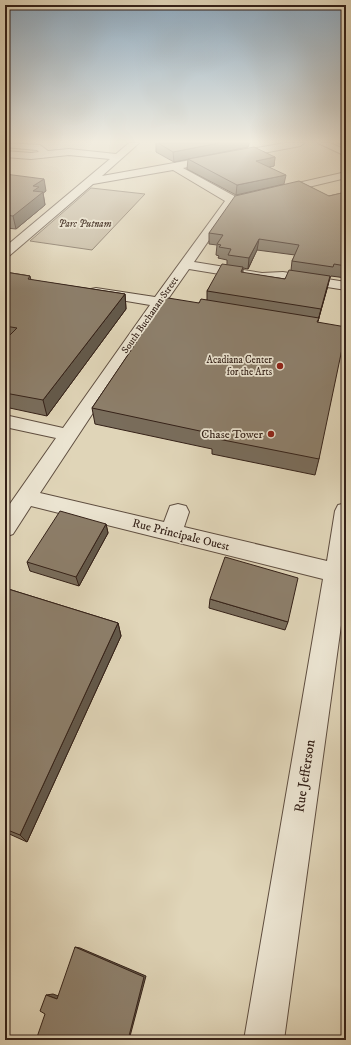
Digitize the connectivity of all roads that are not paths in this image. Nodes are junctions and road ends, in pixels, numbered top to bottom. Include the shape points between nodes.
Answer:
1 (77, 192) edge
2 (218, 192) edge
3 (282, 192) edge
4 (234, 201) junction
5 (5, 253) edge
6 (185, 266) junction
7 (346, 286) edge
8 (82, 289) edge
9 (159, 302) junction
10 (182, 305) edge
11 (5, 421) edge
12 (68, 435) junction
13 (26, 497) junction
14 (346, 511) edge
15 (178, 512) dead end
16 (5, 528) edge
17 (171, 532) junction
18 (341, 574) edge
19 (264, 1040) edge

1 - 5 street
2 - 4 street
3 - 4 street
4 - 6 street, South Buchanan Street via 229,203
6 - 7 street via 262,277 283,276
6 - 9 street, South Buchanan Street
8 - 9 street
9 - 10 street
9 - 12 street, South Buchanan Street
11 - 12 street
12 - 13 street, South Buchanan Street
13 - 16 street, South Buchanan Street
13 - 17 street, Rue Principale Ouest
14 - 18 street, Rue Jefferson
15 - 17 street
17 - 18 street, Rue Principale Ouest
18 - 19 street, Rue Jefferson

